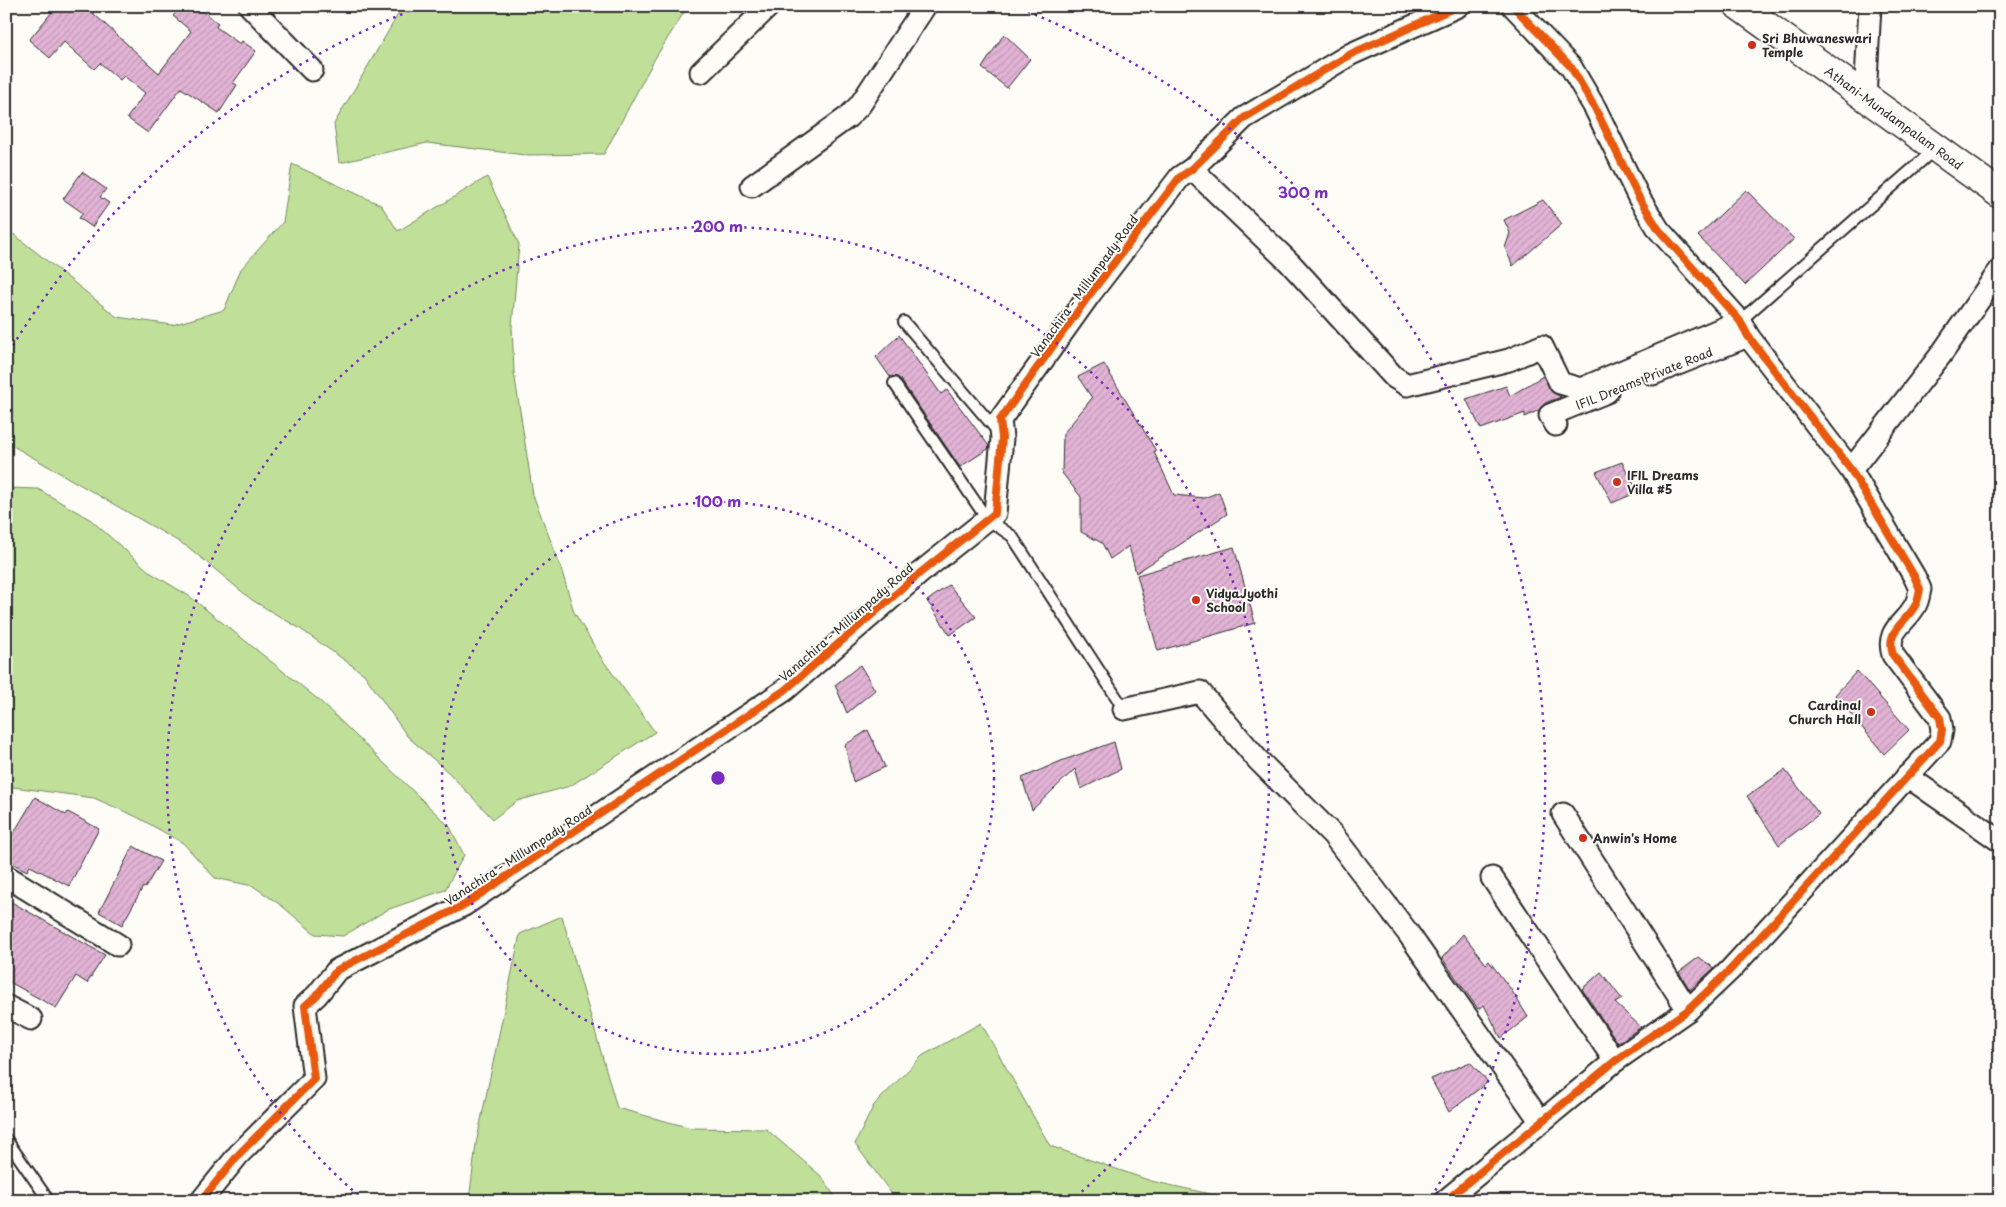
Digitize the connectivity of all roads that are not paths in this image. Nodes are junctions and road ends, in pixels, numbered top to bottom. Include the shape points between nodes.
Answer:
1 (250, 6) edge
2 (769, 6) edge
3 (925, 6) edge
4 (1458, 6) edge
5 (1513, 6) edge
6 (1739, 6) edge
7 (1870, 6) edge
8 (312, 70) dead end
9 (701, 72) dead end
10 (1865, 98) junction
11 (1935, 148) junction
12 (1192, 169) junction
13 (752, 186) dead end
14 (2000, 194) edge
15 (2000, 270) edge
16 (904, 322) dead end
17 (1744, 329) junction
18 (894, 383) dead end
19 (1581, 396) junction
20 (1556, 425) dead end
21 (1002, 438) junction
22 (1850, 470) junction
23 (987, 519) junction
24 (1124, 709) joint
25 (1907, 776) junction
26 (1563, 814) dead end
27 (2000, 841) edge
28 (6, 876) edge
29 (1492, 878) dead end
30 (118, 945) dead end
31 (6, 1006) edge
32 (1688, 1010) junction
33 (31, 1019) dead end
34 (1615, 1060) junction
35 (1541, 1122) junction
36 (6, 1139) edge
37 (49, 1201) edge
38 (201, 1201) edge
39 (1445, 1201) edge

1 - 8 street
2 - 9 street
3 - 13 street via 860,105
4 - 12 street, Vanachira - Millumpady Road via 1351,54 1244,118
5 - 17 street via 1571,67 1659,230
6 - 10 street, Athani-Mundampalam Road
7 - 10 street
10 - 11 street, Athani-Mundampalam Road
11 - 14 street, Athani-Mundampalam Road
11 - 17 lane
12 - 19 street via 1290,263 1394,377 1406,386 1509,360 1542,346 1560,383
12 - 21 street, Vanachira - Millumpady Road via 1180,177 1096,286 1000,420
15 - 22 street via 1940,356
16 - 21 lane
17 - 19 street
17 - 22 street
18 - 23 lane
19 - 20 street, IFIL Dreams Private Road via 1550,415
21 - 23 street, Vanachira - Millumpady Road via 995,513
22 - 25 street via 1920,589 1916,604 1893,634 1890,644 1893,655 1940,718 1942,730 1940,741
23 - 24 lane via 1012,536
23 - 38 street, Vanachira - Millumpady Road via 785,690 464,905 337,970 305,1006 314,1079 239,1154
24 - 35 street via 1200,692 1258,760 1333,835 1408,933
25 - 27 street
25 - 32 street via 1730,970
26 - 32 street
28 - 30 street
29 - 34 street
31 - 33 street
32 - 34 street
34 - 35 street
35 - 39 street
36 - 37 lane

